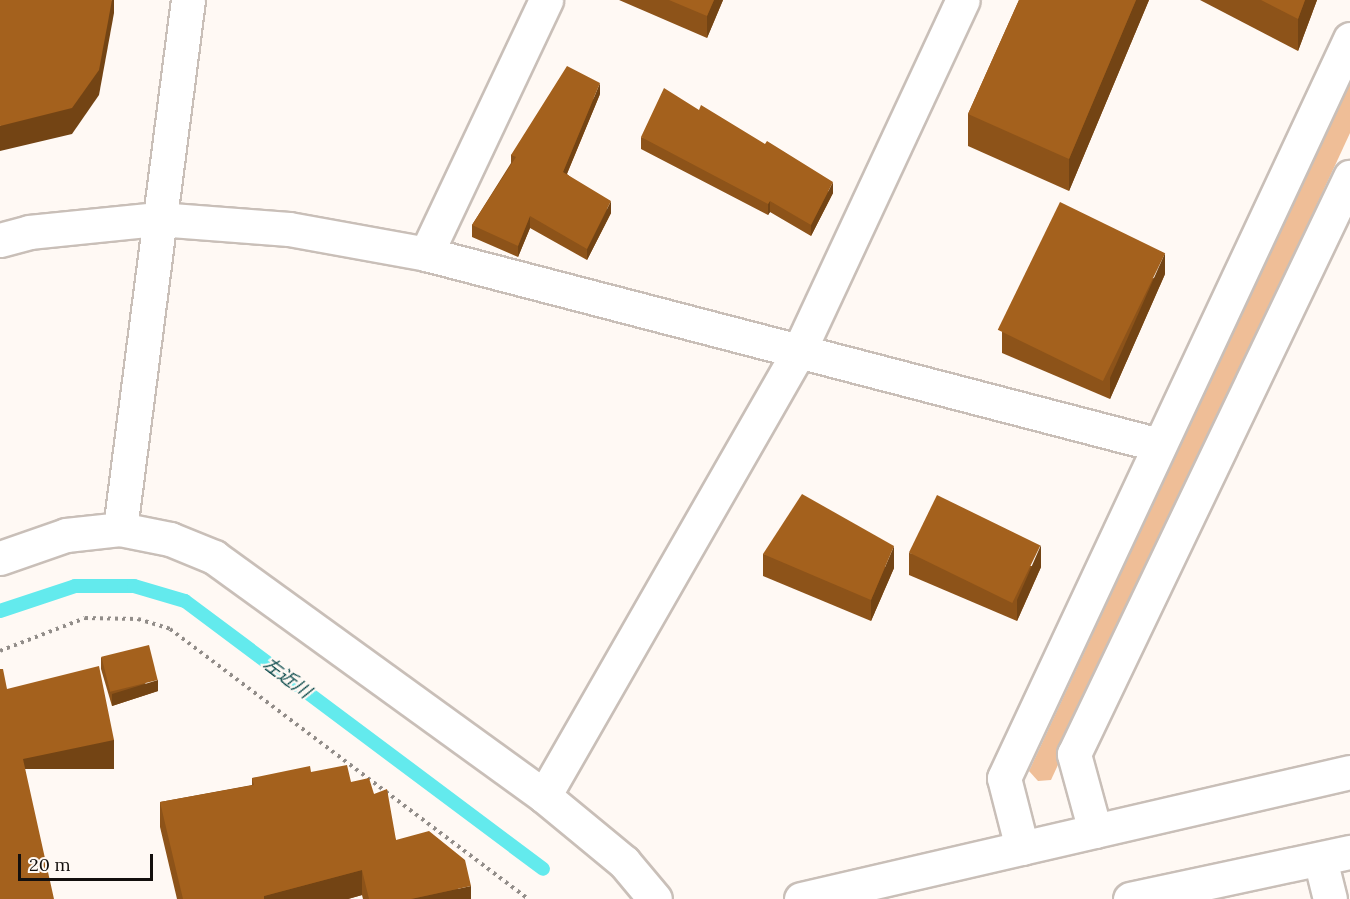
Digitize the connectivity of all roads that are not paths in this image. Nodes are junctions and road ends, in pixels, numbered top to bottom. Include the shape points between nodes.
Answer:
1 (188, 0) edge
2 (546, 0) edge
3 (963, 0) edge
4 (1350, 39) edge
5 (1350, 177) edge
6 (158, 219) junction
7 (0, 240) edge
8 (426, 254) junction
9 (799, 351) junction
10 (1159, 445) junction
11 (120, 529) junction
12 (0, 558) edge
13 (1350, 772) edge
14 (544, 796) junction
15 (1095, 831) junction
16 (1022, 848) junction
17 (1335, 855) edge
18 (655, 899) edge
19 (801, 899) edge
20 (1130, 899) edge
21 (1330, 899) edge

1 - 6 street
2 - 8 street
3 - 9 street
4 - 10 street
5 - 15 street via 1074,754
6 - 7 street via 28,232
6 - 8 street via 289,229
6 - 11 street
8 - 9 street
9 - 10 street
9 - 14 street
10 - 16 street via 1004,778
11 - 12 street via 66,536
11 - 14 street via 170,539 214,557
13 - 15 street
14 - 18 street via 624,862
15 - 16 street
16 - 19 street
17 - 20 street
17 - 21 street

